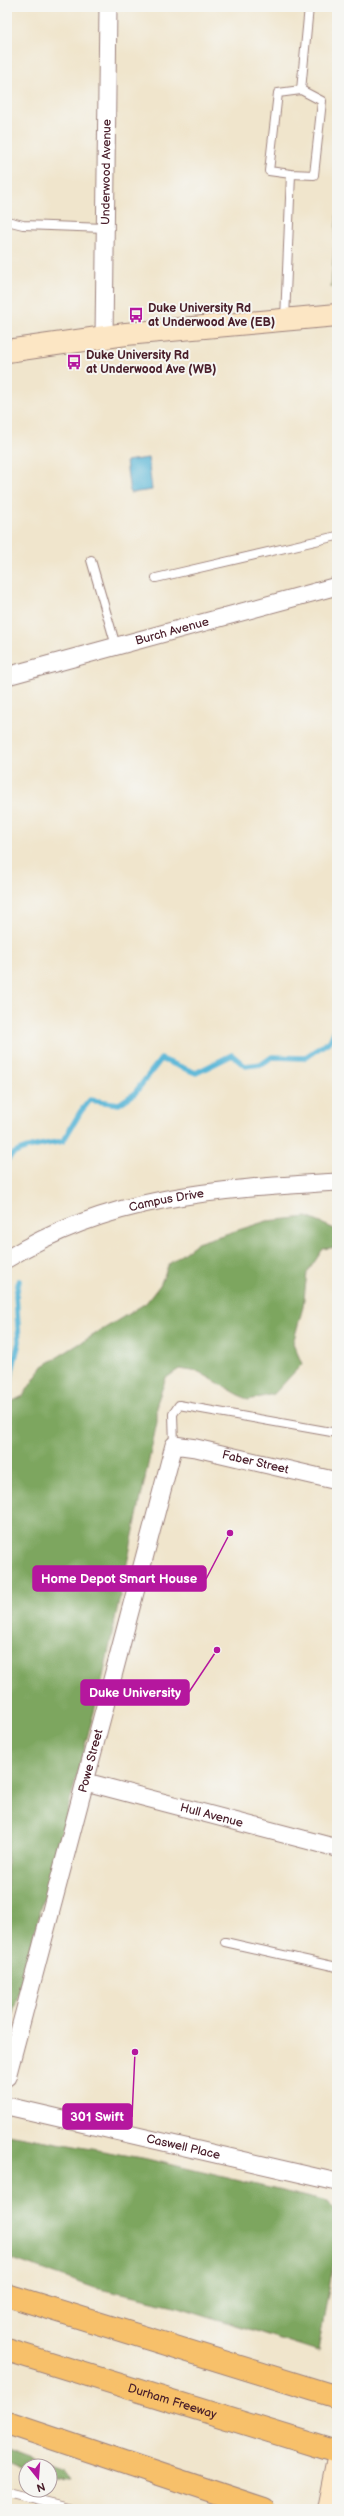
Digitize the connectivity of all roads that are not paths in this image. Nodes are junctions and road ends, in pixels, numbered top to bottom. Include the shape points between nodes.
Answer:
1 (108, 7) edge
2 (309, 7) edge
3 (301, 90) junction
4 (291, 174) junction
5 (7, 221) edge
6 (105, 228) junction
7 (337, 315) edge
8 (285, 320) junction
9 (104, 337) junction
10 (7, 351) edge
11 (337, 536) edge
12 (90, 560) dead end
13 (156, 578) dead end
14 (337, 586) edge
15 (116, 646) junction
16 (7, 676) edge
17 (337, 1182) edge
18 (7, 1259) edge
19 (337, 1433) edge
20 (174, 1445) junction
21 (337, 1481) edge
22 (86, 1782) junction
23 (337, 1848) edge
24 (225, 1942) dead end
25 (337, 1968) edge
26 (7, 2077) edge
27 (7, 2106) edge
28 (337, 2182) edge
29 (7, 2296) edge
30 (7, 2350) edge
31 (337, 2397) edge
32 (7, 2423) edge
33 (337, 2452) edge
34 (337, 2464) edge
35 (7, 2492) edge
36 (329, 2502) edge
37 (76, 2509) edge
38 (264, 2509) edge

1 - 6 street, Underwood Avenue
2 - 3 lane
3 - 4 lane via 322,101 314,175
3 - 4 lane via 278,93 269,171
4 - 8 lane
5 - 6 lane via 23,225
6 - 9 street, Underwood Avenue
7 - 8 main road
8 - 9 main road
9 - 10 main road
11 - 13 lane
12 - 15 lane
14 - 15 street, Burch Avenue
15 - 16 street, Burch Avenue
17 - 18 street, Campus Drive via 208,1191 124,1207 64,1229
19 - 20 lane via 179,1405 173,1414
20 - 21 street, Faber Street
20 - 22 street, Powe Street
22 - 23 street, Hull Avenue
22 - 26 street, Powe Street
24 - 25 lane
27 - 28 street, Caswell Place
29 - 31 highway
30 - 33 highway, Durham Freeway
32 - 38 highway
34 - 36 main road
35 - 37 lane

